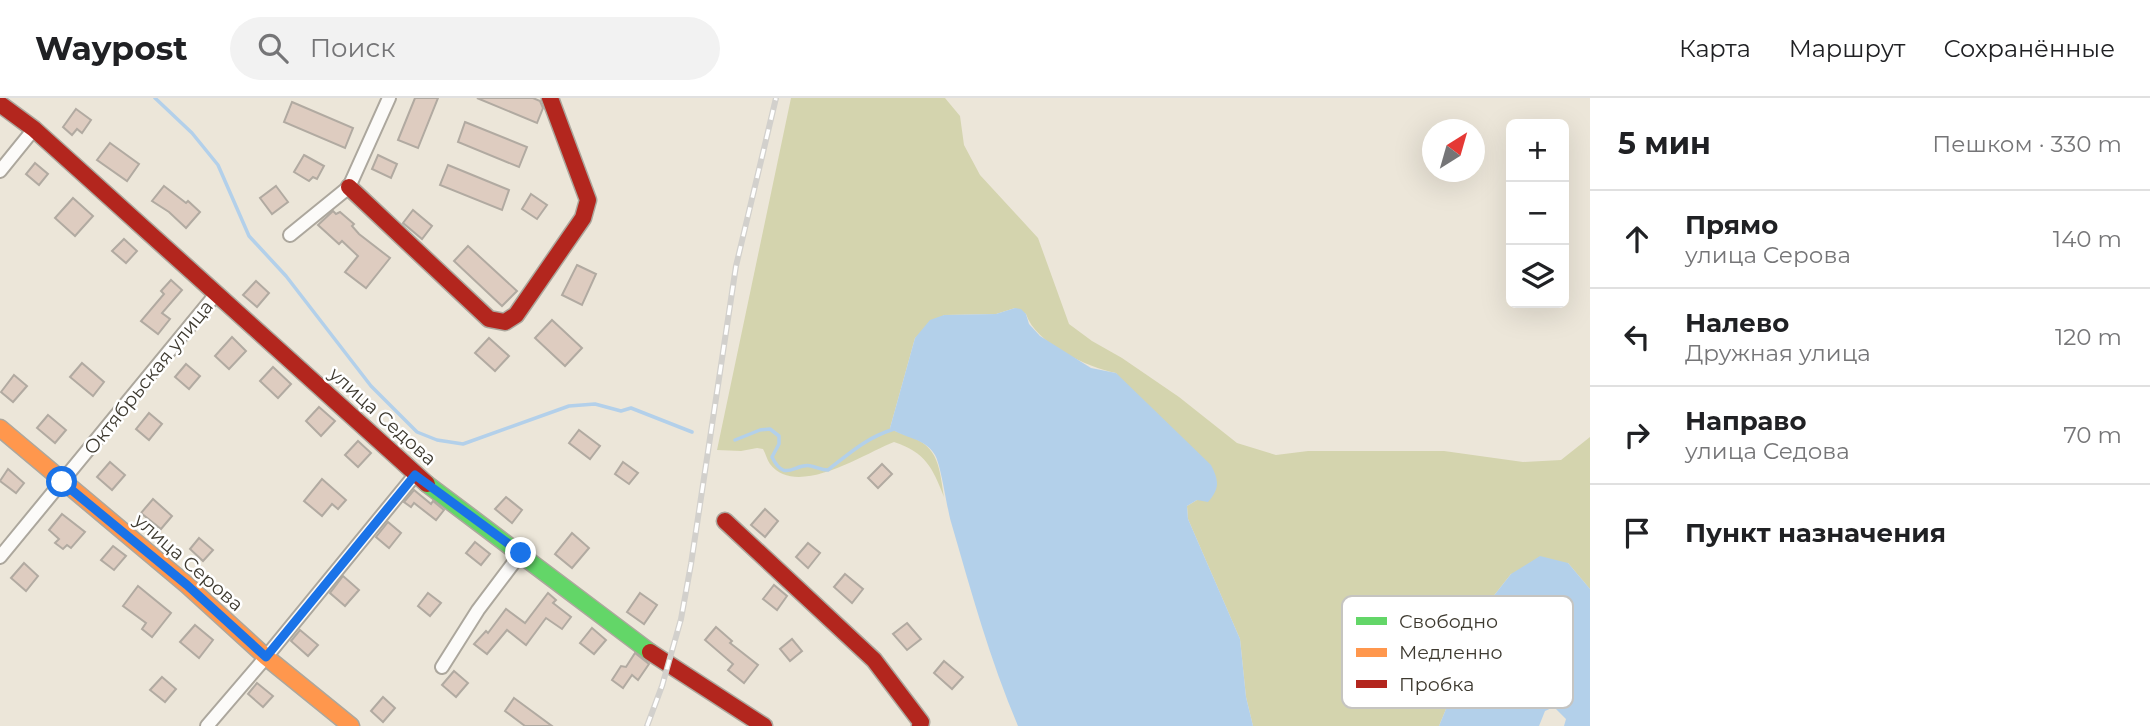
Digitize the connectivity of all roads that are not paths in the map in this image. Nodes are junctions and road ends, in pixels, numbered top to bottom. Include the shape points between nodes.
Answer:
1 (389, 98) edge
2 (551, 98) edge
3 (0, 104) edge
4 (34, 129) junction
5 (0, 171) edge
6 (349, 187) junction
7 (290, 235) dead end
8 (216, 294) junction
9 (0, 428) edge
10 (415, 475) junction
11 (62, 482) junction
12 (725, 521) dead end
13 (521, 553) junction
14 (0, 557) edge
15 (266, 657) junction
16 (442, 667) dead end
17 (207, 726) edge
18 (351, 726) edge
19 (764, 726) edge
20 (920, 726) edge

1 - 6 street
2 - 6 street via 588,200 583,218 516,315 505,322 489,319
3 - 4 street, улица Седова
4 - 5 street
4 - 8 street, улица Седова
6 - 7 street
8 - 10 street, улица Седова
8 - 11 street, Октябрьская улица
9 - 11 street, улица Серова
10 - 13 street, улица Седова
10 - 15 street
11 - 14 street, Октябрьская улица
11 - 15 street, улица Серова
12 - 20 street via 874,660
13 - 16 street
13 - 19 street, улица Седова via 668,665
15 - 17 street
15 - 18 street, улица Серова

